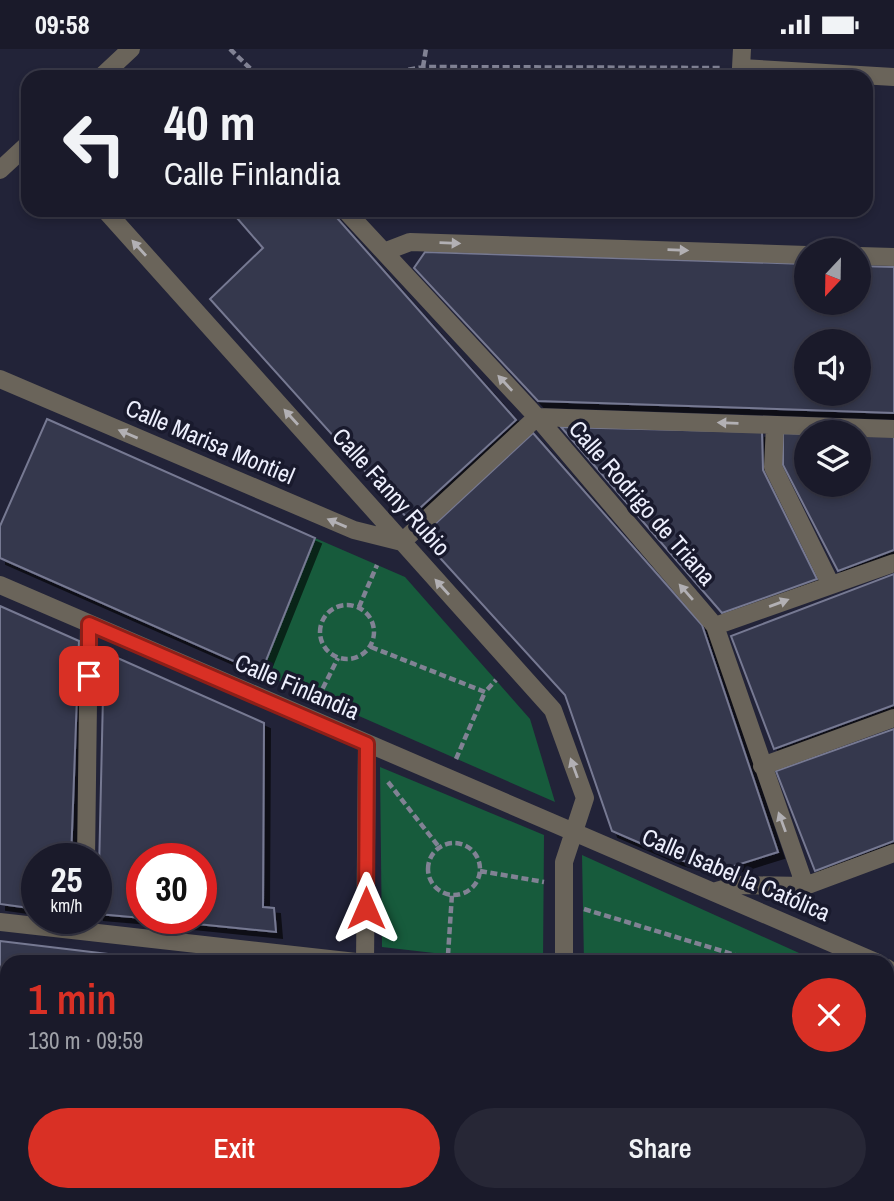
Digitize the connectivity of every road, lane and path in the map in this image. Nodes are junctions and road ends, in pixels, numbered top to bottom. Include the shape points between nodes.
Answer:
1 (131, 49) edge
2 (230, 49) edge
3 (426, 49) edge
4 (742, 49) edge
5 (423, 67) junction
6 (741, 68) junction
7 (108, 70) edge
8 (252, 70) edge
9 (406, 70) edge
10 (775, 70) edge
11 (873, 76) edge
12 (894, 77) edge
13 (21, 150) edge
14 (0, 170) edge
15 (111, 217) edge
16 (352, 217) edge
17 (384, 252) junction
18 (794, 255) edge
19 (872, 256) edge
20 (894, 257) edge
21 (0, 379) edge
22 (537, 417) junction
23 (775, 425) junction
24 (894, 429) edge
25 (402, 542) junction
26 (894, 563) edge
27 (377, 565) dead end
28 (0, 585) edge
29 (831, 585) junction
30 (359, 607) junction
31 (89, 624) junction
32 (715, 626) junction
33 (371, 647) junction
34 (338, 658) junction
35 (496, 680) dead end
36 (485, 692) junction
37 (318, 698) dead end
38 (894, 718) edge
39 (367, 744) junction
40 (456, 759) dead end
41 (762, 766) junction
42 (380, 773) dead end
43 (575, 833) junction
44 (86, 843) edge
45 (439, 847) junction
46 (894, 853) edge
47 (480, 871) junction
48 (544, 882) dead end
49 (805, 886) junction
50 (713, 892) junction
51 (452, 894) junction
52 (583, 909) dead end
53 (0, 922) edge
54 (21, 923) edge
55 (112, 929) edge
56 (306, 955) edge
57 (365, 955) edge
58 (448, 955) dead end
59 (564, 955) edge
60 (735, 955) edge
61 (859, 955) edge

1 - 7 street
2 - 8 path
3 - 5 path
4 - 6 street
5 - 6 path
5 - 9 path
6 - 10 street
11 - 12 street
13 - 14 street
25 -> 15 street, Calle Fanny Rubio
16 - 17 street, Calle Rodrigo de Triana
17 -> 18 street via 410,242
22 -> 17 street, Calle Rodrigo de Triana
19 - 20 street
25 -> 21 street, Calle Marisa Montiel via 354,530
23 -> 22 street
22 - 25 street
32 -> 22 street, Calle Rodrigo de Triana
23 - 24 street
23 - 29 street via 774,467
43 -> 25 street, Calle Fanny Rubio via 585,798 553,710
26 - 29 street
27 - 30 path
28 - 31 street, Calle Finlandia
32 -> 29 street
30 - 33 path via 372,620
30 - 34 path via 341,605 322,622 324,647
31 - 39 street, Calle Finlandia
31 - 44 street
32 - 41 street, Calle Rodrigo de Triana
33 - 34 path via 356,658
33 - 36 path
34 - 37 path
35 - 36 path
36 - 40 path
38 - 41 street
39 - 43 street, Calle Finlandia
39 - 57 street
49 -> 41 street, Calle Rodrigo de Triana
42 - 45 path
43 - 50 street, Calle Isabel la Católica
43 - 59 street, Calle Fanny Rubio via 564,862
45 - 47 path via 464,845 476,855
45 - 51 path via 428,871 435,887
46 - 49 street
47 - 48 path
47 - 51 path via 467,891
49 - 50 street via 738,885
50 - 61 street, Calle Isabel la Católica
51 - 58 path
52 - 60 path
53 - 54 street
55 - 56 street

